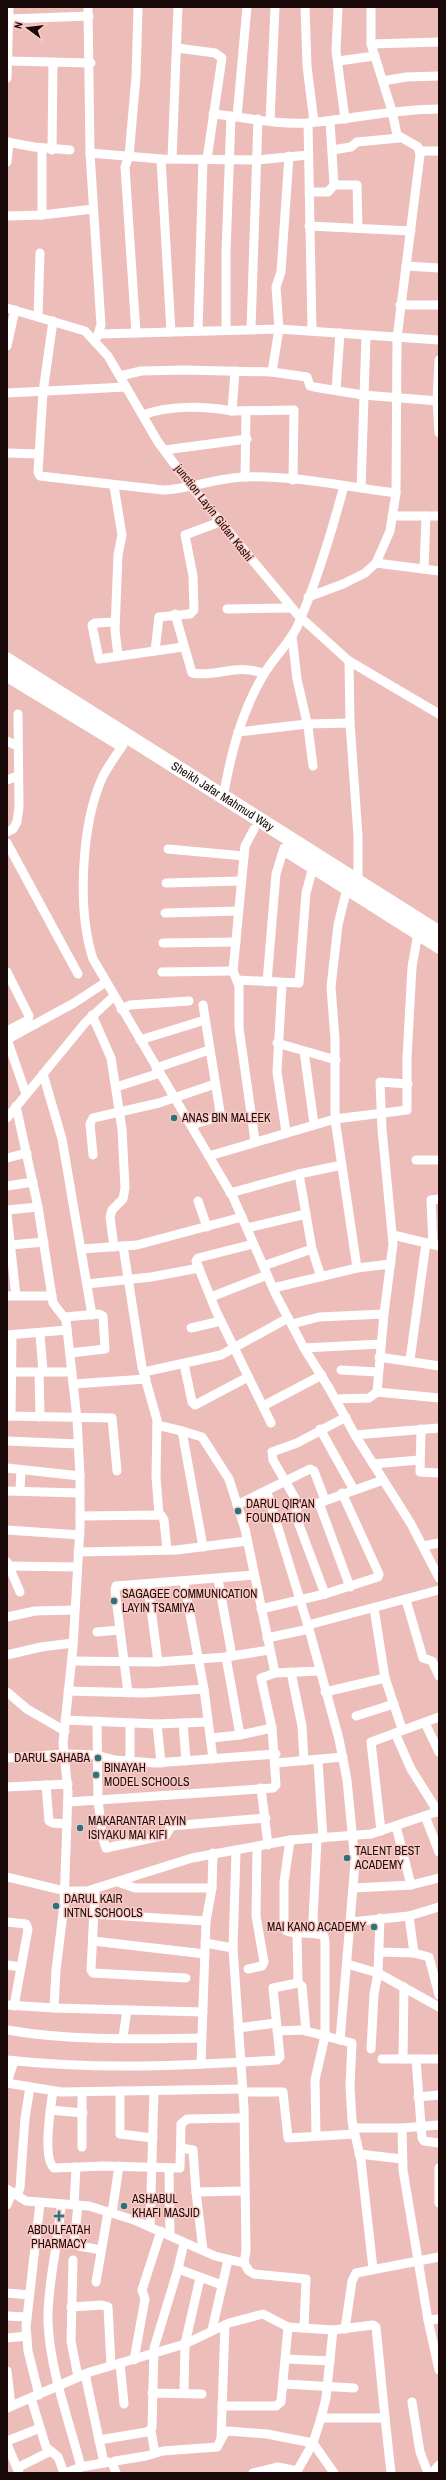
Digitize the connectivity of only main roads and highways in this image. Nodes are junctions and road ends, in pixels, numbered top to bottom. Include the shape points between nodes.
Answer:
1 (7, 660) edge
2 (7, 674) edge
3 (352, 885) junction
4 (439, 933) edge
5 (439, 946) edge

1 - 3 main road, Sheikh Jafar Mahmud Way via 223,797
2 - 3 main road, Sheikh Jafar Mahmud Way via 313,867
3 - 4 main road, Sheikh Jafar Mahmud Way
3 - 5 main road, Sheikh Jafar Mahmud Way

